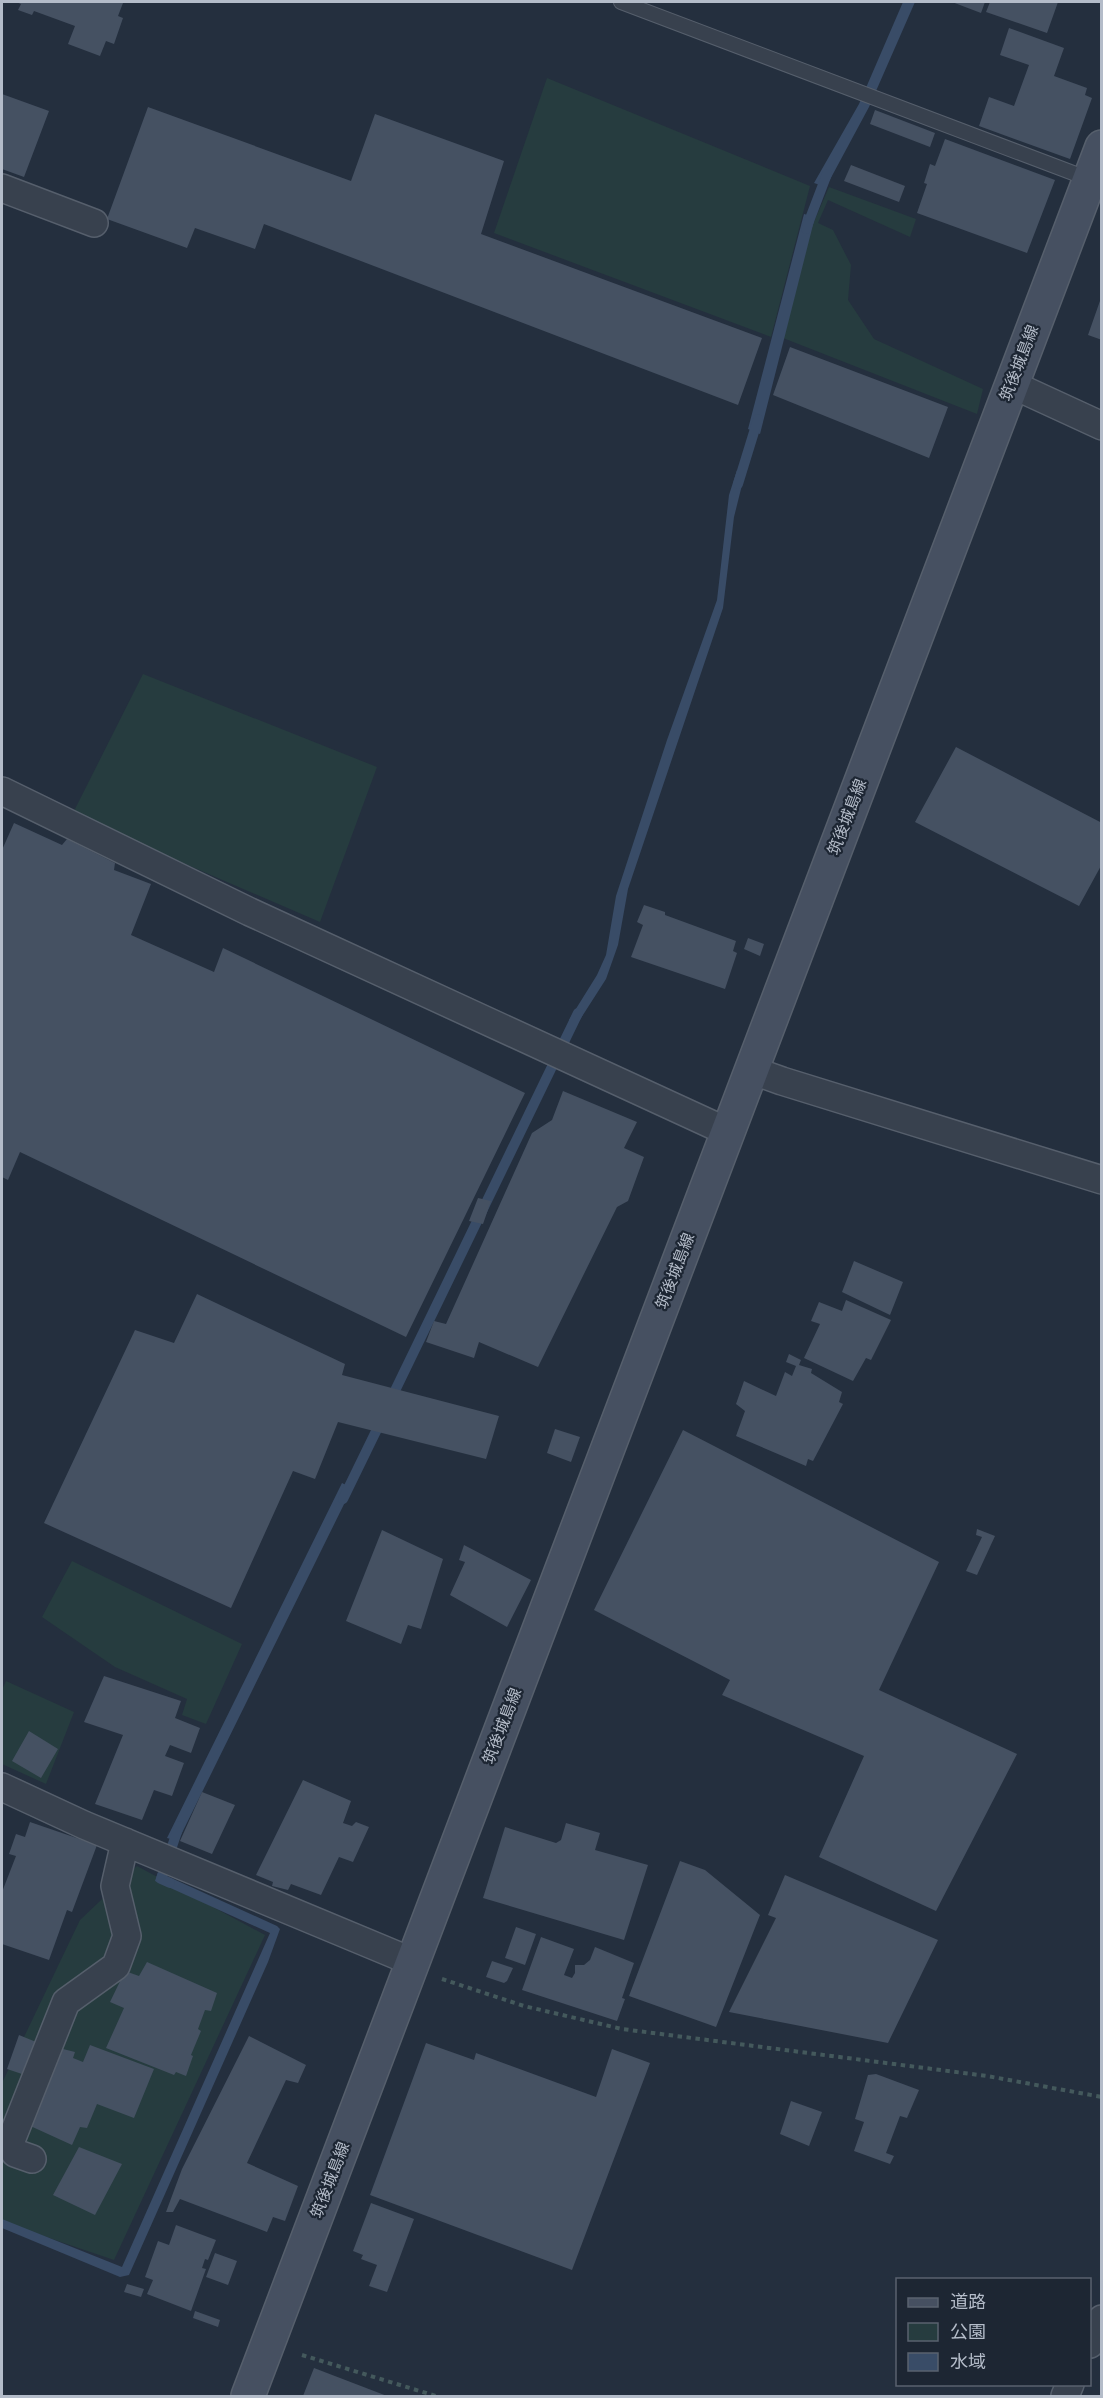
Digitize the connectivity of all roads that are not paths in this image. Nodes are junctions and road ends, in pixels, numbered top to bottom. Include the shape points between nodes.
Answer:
1 (621, 2) edge
2 (1101, 147) edge
3 (1089, 179) junction
4 (2, 188) edge
5 (94, 224) dead end
6 (1011, 384) junction
7 (1101, 426) edge
8 (2, 791) edge
9 (751, 1070) junction
10 (728, 1132) junction
11 (1101, 1180) edge
12 (2, 1787) edge
13 (125, 1842) junction
14 (412, 1965) junction
15 (32, 2159) dead end
16 (1101, 2319) edge
17 (1091, 2340) edge
18 (248, 2397) edge

1 - 3 lane
2 - 3 main road, 筑後城島線
3 - 6 main road, 筑後城島線
4 - 5 street
6 - 7 street
6 - 9 main road, 筑後城島線
8 - 10 street via 250,912
9 - 10 main road, 筑後城島線
9 - 11 street
10 - 14 main road, 筑後城島線
12 - 13 street
13 - 14 street
13 - 15 street via 115,1886 128,1936 116,1966 66,2002 10,2143 15,2153
14 - 18 main road, 筑後城島線
16 - 17 street

